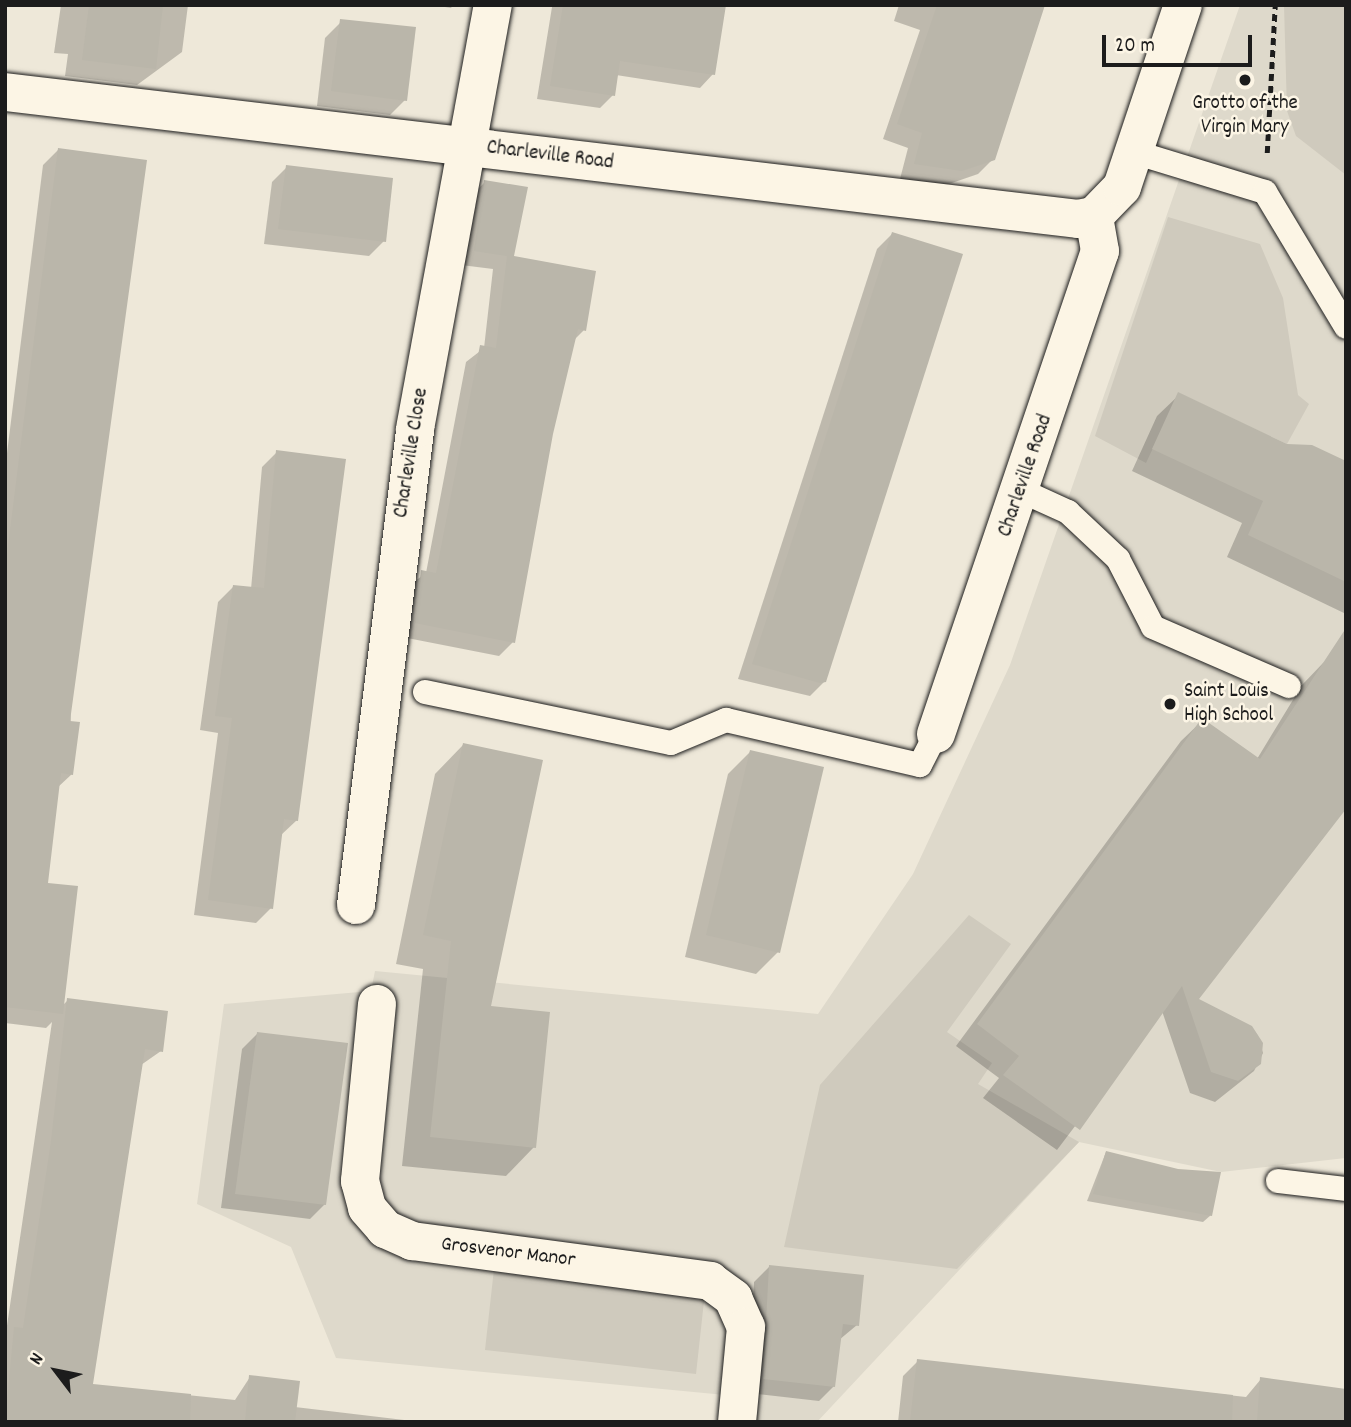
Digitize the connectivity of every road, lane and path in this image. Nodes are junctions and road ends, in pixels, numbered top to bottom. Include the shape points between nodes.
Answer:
1 (493, 5) edge
2 (1183, 5) edge
3 (1275, 5) edge
4 (5, 92) edge
5 (465, 146) junction
6 (1134, 152) junction
7 (1265, 192) junction
8 (1094, 216) junction
9 (1346, 327) edge
10 (1022, 491) junction
11 (1289, 686) dead end
12 (425, 692) dead end
13 (936, 734) joint
14 (356, 905) dead end
15 (377, 1004) dead end
16 (1278, 1181) dead end
17 (1346, 1189) edge
18 (737, 1422) edge

1 - 5 street, Charleville Close
2 - 6 street
3 - 7 path
4 - 5 street, Charleville Road
5 - 8 street, Charleville Road via 1042,216
5 - 14 street, Charleville Close via 390,597 387,671
6 - 7 lane
6 - 8 street via 1122,187
7 - 9 lane
8 - 10 street, Charleville Road via 1100,251
10 - 11 lane via 1068,512 1118,559 1153,627
10 - 13 street, Charleville Road
12 - 13 lane via 671,743 726,720 920,765
15 - 18 street, Grosvenor Manor via 360,1181 376,1218 412,1241 710,1280 733,1298 746,1327
16 - 17 lane

